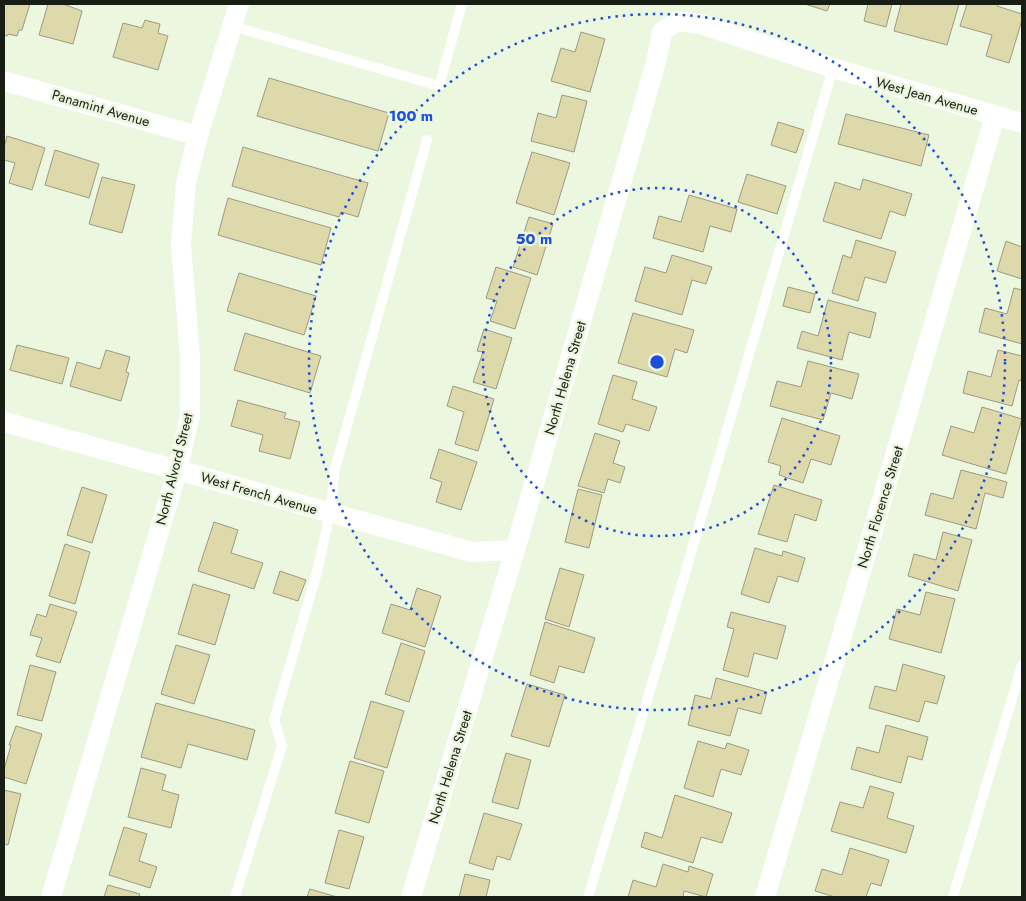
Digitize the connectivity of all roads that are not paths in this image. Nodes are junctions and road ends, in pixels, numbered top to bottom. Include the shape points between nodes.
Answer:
1 (239, 4) edge
2 (462, 4) edge
3 (232, 26) junction
4 (833, 68) junction
5 (4, 81) edge
6 (995, 116) junction
7 (1022, 123) edge
8 (198, 136) junction
9 (427, 140) dead end
10 (4, 422) edge
11 (177, 470) junction
12 (330, 513) junction
13 (515, 550) junction
14 (1022, 665) edge
15 (51, 897) edge
16 (235, 897) edge
17 (411, 897) edge
18 (588, 897) edge
19 (765, 897) edge
20 (953, 897) edge

1 - 3 street, North Alvord Street
2 - 3 lane via 439,86
3 - 8 street, North Alvord Street
4 - 6 street, West Jean Avenue
4 - 13 street, North Helena Street via 700,24 677,21 662,32
4 - 18 lane
5 - 8 street, Panamint Avenue
6 - 7 street, West Jean Avenue
6 - 19 street, North Florence Street
8 - 11 street, North Alvord Street via 186,183 181,245 190,357 190,416
9 - 12 lane via 335,469
10 - 11 street, West French Avenue
11 - 12 street, West French Avenue
11 - 15 street, North Alvord Street
12 - 13 street, West French Avenue via 472,552
12 - 16 lane via 317,572 274,720 282,746
13 - 17 street, North Helena Street
14 - 20 lane

